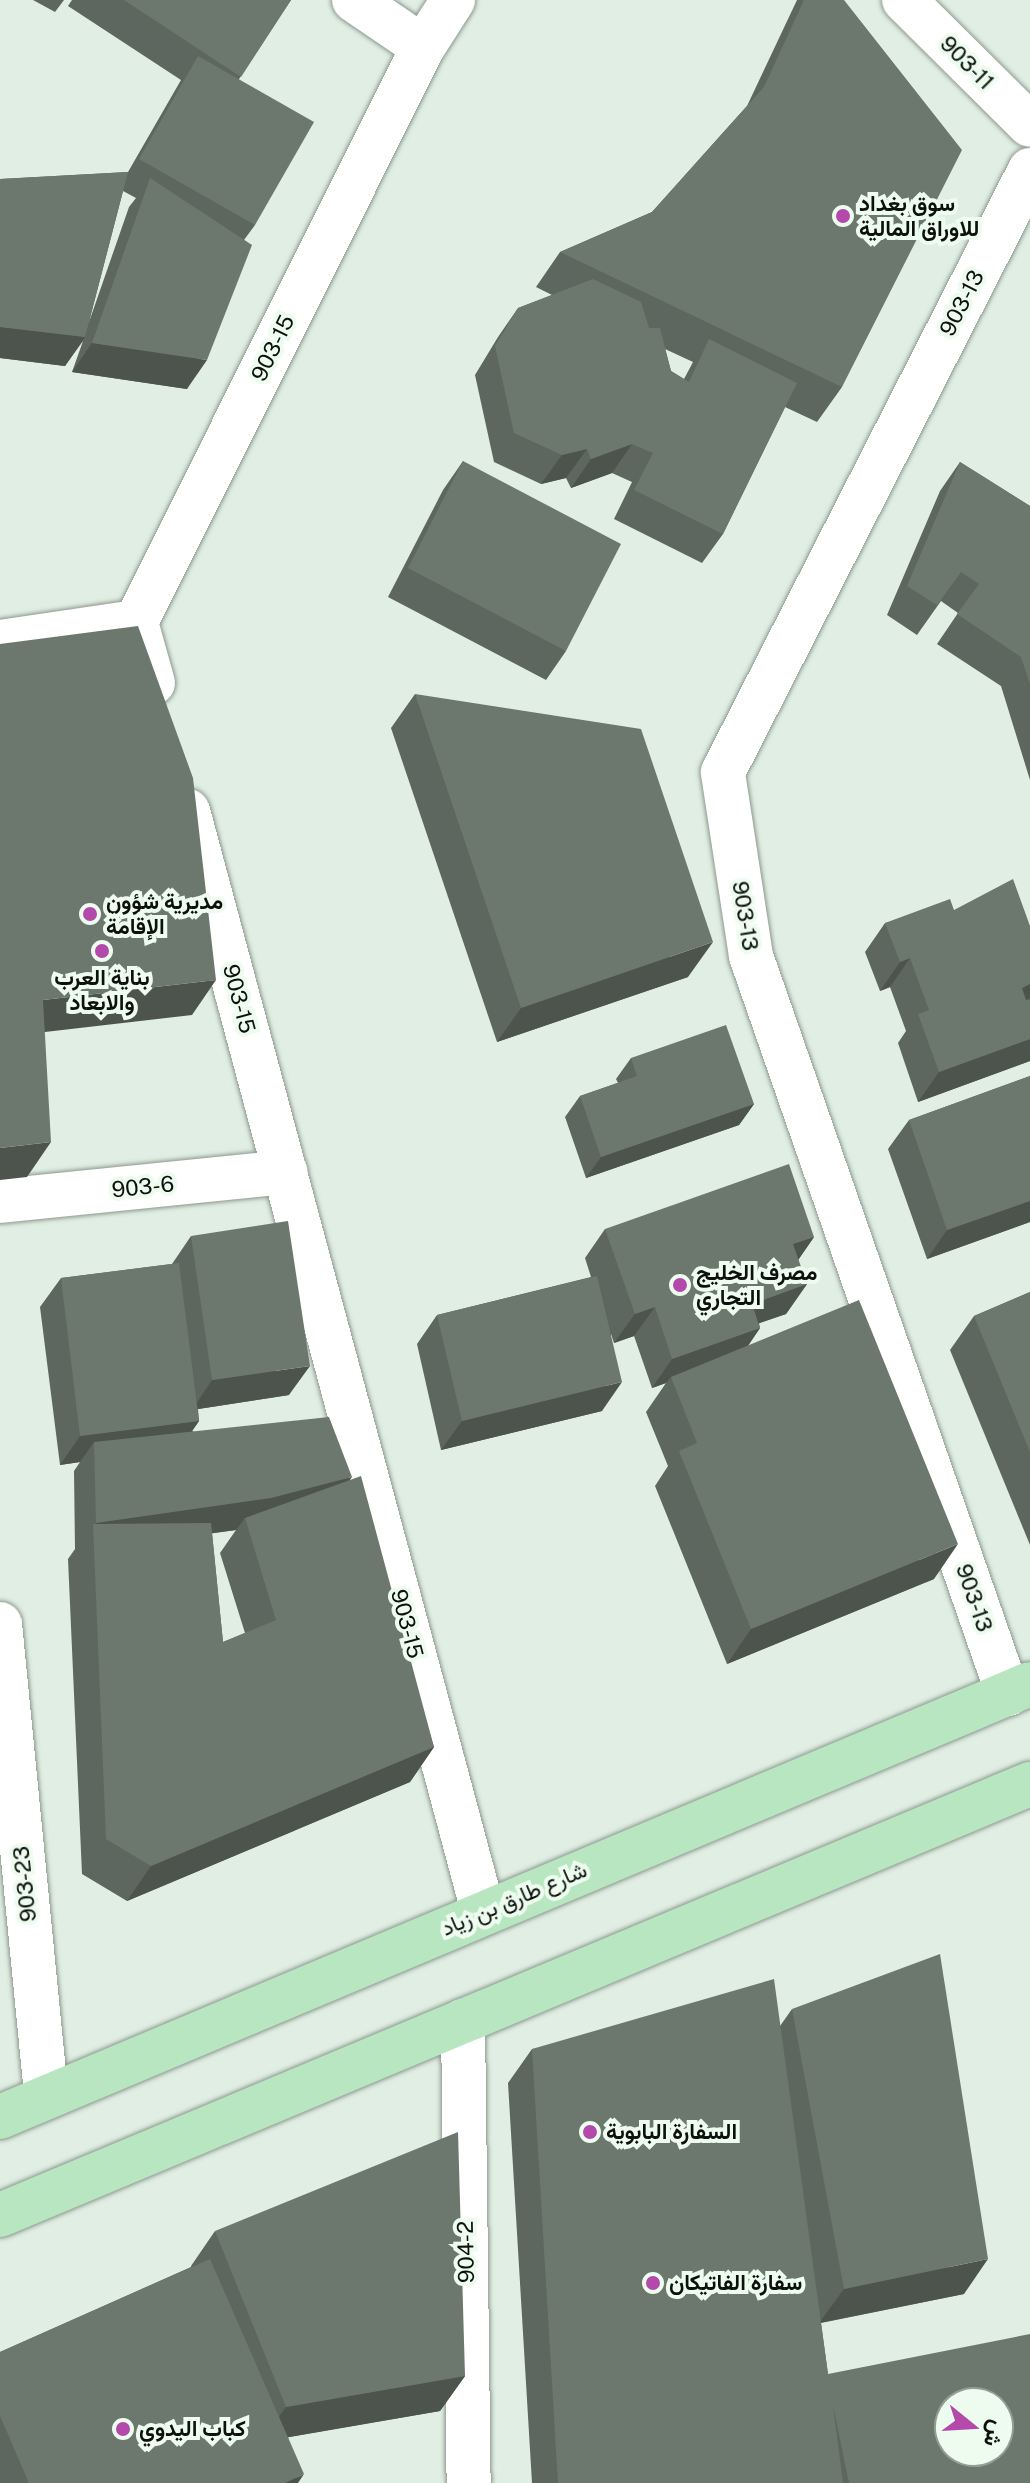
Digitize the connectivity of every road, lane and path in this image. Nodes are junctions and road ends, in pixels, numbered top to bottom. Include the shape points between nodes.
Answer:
1 (354, 0) edge
2 (453, 0) edge
3 (904, 0) edge
4 (423, 47) junction
5 (1030, 125) edge
6 (1030, 170) edge
7 (136, 622) junction
8 (0, 642) edge
9 (166, 729) edge
10 (178, 775) edge
11 (286, 1172) junction
12 (0, 1201) edge
13 (0, 1624) edge
14 (1019, 1689) edge
15 (1030, 1784) edge
16 (483, 1911) junction
17 (463, 2021) junction
18 (46, 2096) junction
19 (0, 2117) edge
20 (0, 2215) edge
21 (469, 2483) edge

1 - 4 street
2 - 4 street, 903-15
3 - 5 street, 903-11
4 - 7 street, 903-15
6 - 14 street, 903-13 via 723,772 751,956
7 - 8 street
7 - 9 street
10 - 11 street, 903-15
11 - 12 street, 903-6
11 - 16 street, 903-15
13 - 18 street, 903-23
14 - 16 main road, شارع طارق بن زياد
15 - 17 main road
16 - 18 main road, شارع طارق بن زياد
17 - 20 main road
17 - 21 street, 904-2
18 - 19 main road, شارع طارق بن زياد

